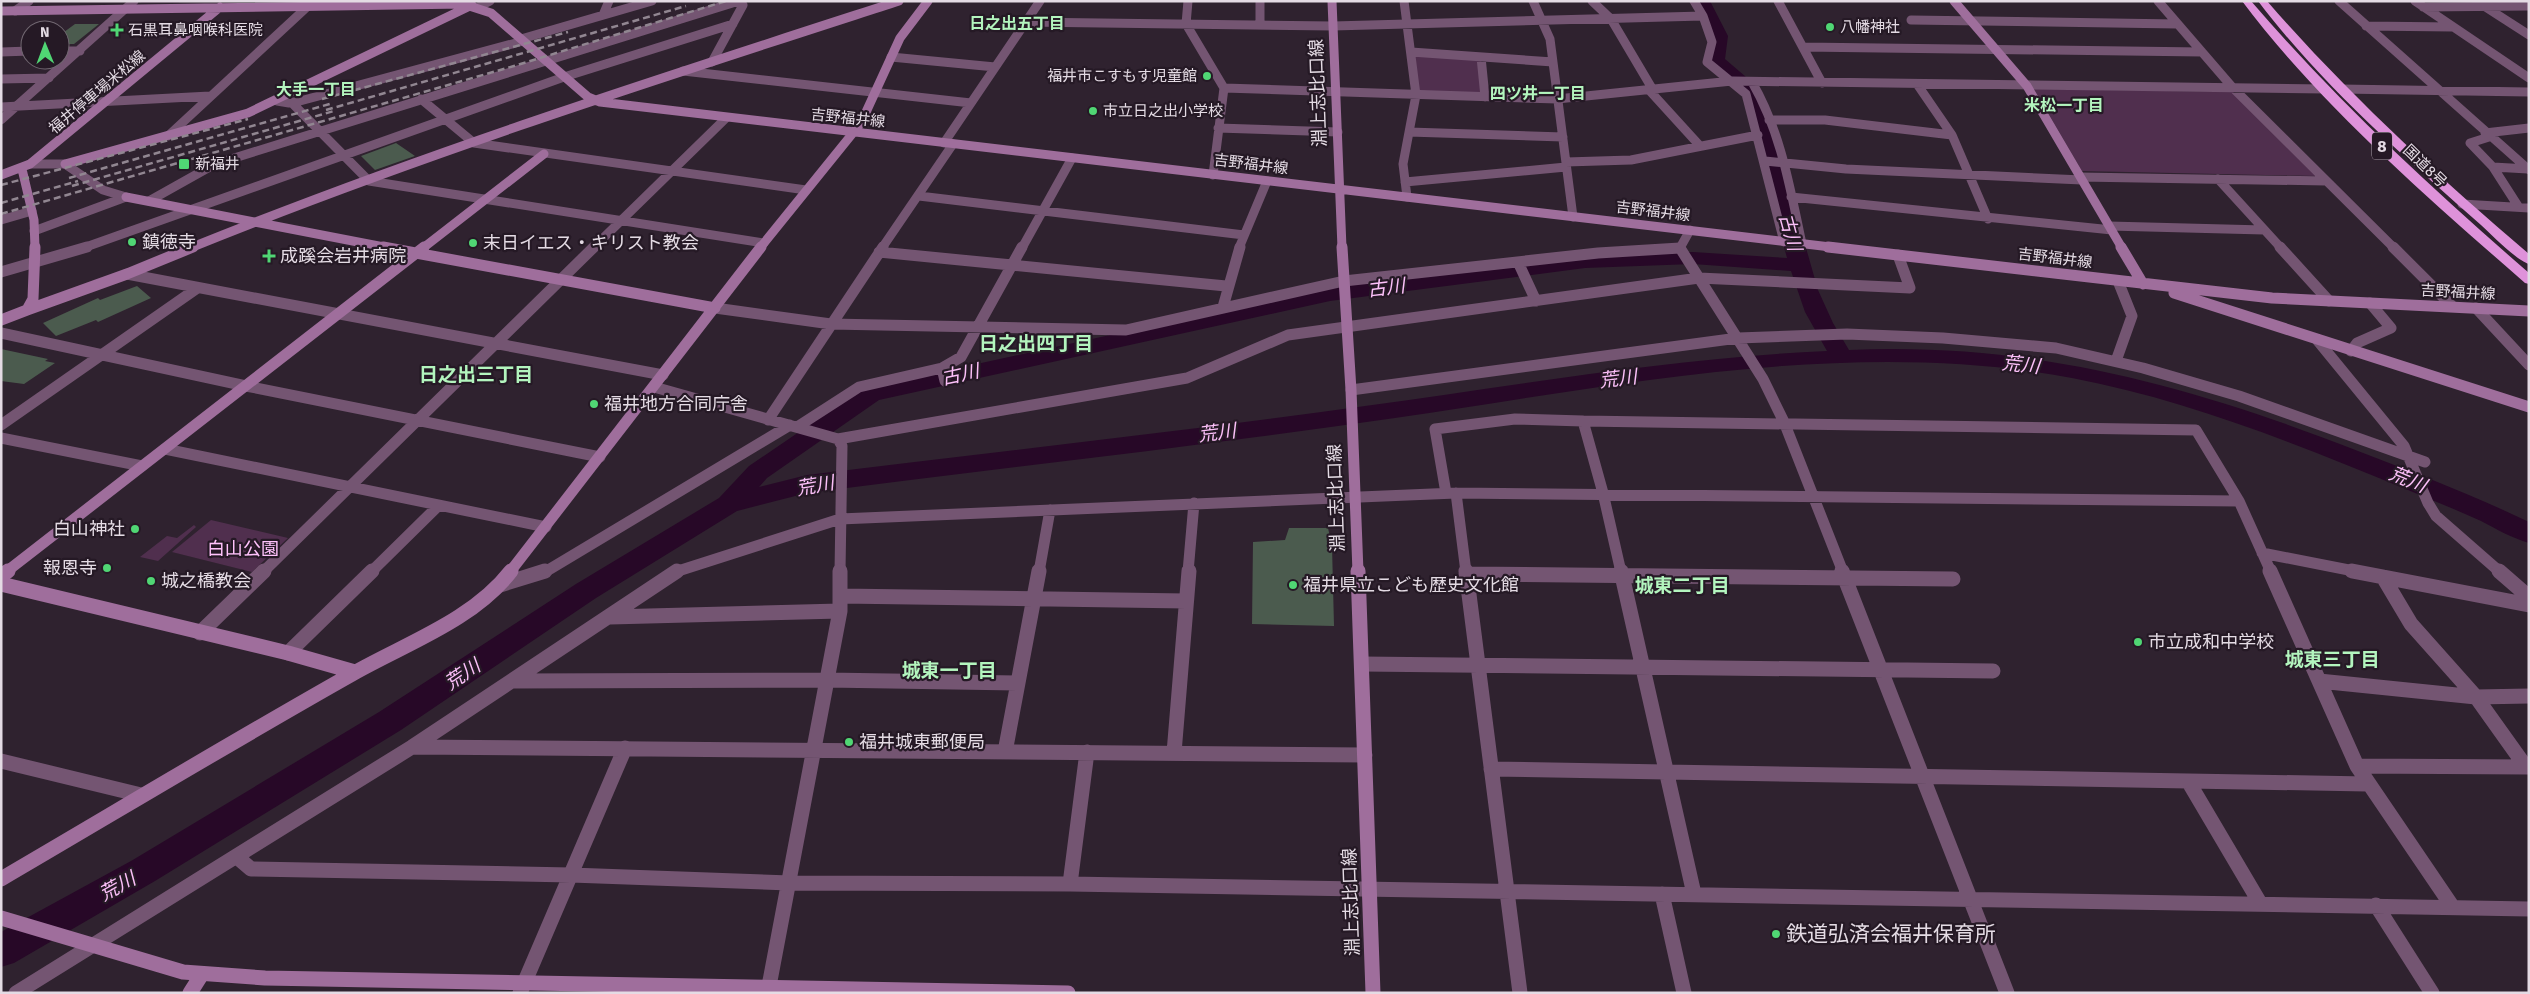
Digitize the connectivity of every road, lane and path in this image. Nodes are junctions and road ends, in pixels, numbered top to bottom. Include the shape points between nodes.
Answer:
1 (29, 1) edge
2 (134, 1) edge
3 (228, 1) edge
4 (490, 1) edge
5 (609, 1) edge
6 (652, 1) edge
7 (739, 1) edge
8 (899, 1) edge
9 (928, 1) edge
10 (1040, 1) edge
11 (1188, 1) edge
12 (1260, 1) edge
13 (1332, 1) edge
14 (1404, 1) edge
15 (1533, 1) edge
16 (1592, 1) edge
17 (1694, 1) edge
18 (1778, 1) edge
19 (1954, 1) edge
20 (2158, 1) edge
21 (2246, 1) edge
22 (2262, 1) edge
23 (2339, 1) edge
24 (2415, 1) edge
25 (475, 6) junction
26 (2484, 6) junction
27 (2529, 6) edge
28 (307, 7) junction
29 (2423, 7) junction
30 (219, 9) junction
31 (124, 10) junction
32 (15, 11) junction
33 (1, 12) edge
34 (603, 15) junction
35 (1703, 16) junction
36 (1611, 19) junction
37 (1543, 20) junction
38 (1911, 20) dead end
39 (1025, 22) junction
40 (1971, 22) junction
41 (733, 24) junction
42 (1186, 24) junction
43 (1407, 24) junction
44 (2177, 24) junction
45 (1260, 25) junction
46 (1334, 26) junction
47 (2366, 26) junction
48 (2452, 26) junction
49 (2529, 35) edge
50 (522, 40) junction
51 (1803, 48) junction
52 (1996, 50) junction
53 (20, 51) edge
54 (70, 51) edge
55 (80, 51) junction
56 (1, 52) edge
57 (1411, 52) junction
58 (2202, 52) junction
59 (891, 57) junction
60 (1482, 57) junction
61 (544, 61) junction
62 (712, 62) junction
63 (1552, 62) junction
64 (995, 67) junction
65 (2515, 69) junction
66 (2529, 69) edge
67 (683, 71) junction
68 (564, 77) junction
69 (49, 78) junction
70 (2529, 78) edge
71 (1, 79) edge
72 (1732, 81) junction
73 (1752, 82) junction
74 (1822, 83) junction
75 (1917, 84) junction
76 (2027, 86) junction
77 (1224, 88) junction
78 (2233, 88) junction
79 (2325, 89) junction
80 (2341, 89) junction
81 (1651, 90) junction
82 (2438, 91) junction
83 (1335, 92) junction
84 (2529, 92) edge
85 (874, 94) junction
86 (1416, 95) junction
87 (210, 96) junction
88 (1485, 97) junction
89 (420, 99) junction
90 (1557, 99) junction
91 (107, 100) junction
92 (593, 100) junction
93 (277, 101) junction
94 (292, 103) junction
95 (971, 104) junction
96 (17, 106) junction
97 (1, 107) edge
98 (726, 118) junction
99 (445, 119) junction
100 (1, 120) edge
101 (1769, 120) junction
102 (1218, 128) junction
103 (2529, 128) edge
104 (320, 131) junction
105 (1338, 132) junction
106 (1409, 132) junction
107 (851, 133) junction
108 (1952, 134) junction
109 (1758, 135) junction
110 (2487, 135) junction
111 (168, 136) junction
112 (1562, 138) junction
113 (474, 143) junction
114 (949, 144) junction
115 (1700, 146) junction
116 (344, 154) junction
117 (544, 154) junction
118 (1072, 158) junction
119 (1765, 161) junction
120 (1783, 162) junction
121 (65, 164) junction
122 (1566, 164) junction
123 (26, 167) junction
124 (2493, 167) junction
125 (2528, 170) edge
126 (671, 171) junction
127 (1970, 173) junction
128 (1213, 174) junction
129 (1, 175) edge
130 (2081, 178) junction
131 (2218, 179) junction
132 (369, 181) junction
133 (1267, 181) junction
134 (2326, 181) junction
135 (1405, 182) junction
136 (1341, 189) junction
137 (806, 190) junction
138 (919, 196) junction
139 (126, 197) junction
140 (1406, 197) junction
141 (1791, 198) junction
142 (486, 199) junction
143 (149, 201) junction
144 (2462, 204) junction
145 (2518, 206) junction
146 (2529, 208) edge
147 (186, 210) junction
148 (32, 211) junction
149 (1042, 212) junction
150 (1573, 217) junction
151 (1988, 219) junction
152 (1, 220) edge
153 (621, 220) junction
154 (252, 223) junction
155 (2110, 228) junction
156 (1690, 230) junction
157 (2264, 230) junction
158 (34, 231) junction
159 (1244, 235) junction
160 (1784, 242) junction
161 (764, 243) junction
162 (1802, 244) junction
163 (879, 252) junction
164 (416, 253) junction
165 (1684, 254) junction
166 (1898, 255) junction
167 (2529, 260) edge
168 (36, 262) junction
169 (1010, 266) junction
170 (1520, 267) junction
171 (1, 272) edge
172 (127, 274) junction
173 (1699, 278) junction
174 (560, 280) junction
175 (2529, 280) edge
176 (2118, 281) junction
177 (2145, 284) junction
178 (1226, 286) junction
179 (1344, 287) junction
180 (196, 289) junction
181 (1536, 301) junction
182 (2329, 301) junction
183 (2370, 303) junction
184 (1224, 306) junction
185 (2452, 306) junction
186 (715, 308) junction
187 (2476, 308) junction
188 (27, 310) junction
189 (2529, 311) edge
190 (336, 314) junction
191 (1, 320) edge
192 (831, 324) junction
193 (1347, 327) junction
194 (977, 328) junction
195 (1, 333) edge
196 (1738, 338) junction
197 (2318, 341) junction
198 (495, 344) junction
199 (2351, 351) junction
200 (101, 355) junction
201 (2116, 361) junction
202 (2529, 365) edge
203 (663, 375) junction
204 (246, 386) junction
205 (654, 387) junction
206 (1351, 390) junction
207 (2529, 407) edge
208 (417, 420) junction
209 (768, 420) junction
210 (1583, 421) junction
211 (1784, 422) junction
212 (1, 425) edge
213 (797, 427) junction
214 (1, 438) edge
215 (833, 438) junction
216 (165, 449) junction
217 (600, 457) junction
218 (2408, 458) junction
219 (2425, 462) dead end
220 (142, 466) junction
221 (347, 488) junction
222 (1451, 493) junction
223 (1603, 493) junction
224 (1812, 495) junction
225 (1354, 496) junction
226 (2239, 501) junction
227 (1194, 503) junction
228 (438, 506) junction
229 (1050, 510) junction
230 (840, 519) junction
231 (546, 527) junction
232 (2262, 553) junction
233 (1466, 574) junction
234 (1, 576) edge
235 (1622, 576) junction
236 (2383, 576) junction
237 (1844, 578) junction
238 (1953, 579) dead end
239 (1, 584) edge
240 (500, 585) junction
241 (2529, 596) edge
242 (1033, 599) junction
243 (1186, 601) junction
244 (840, 603) junction
245 (2529, 605) edge
246 (609, 617) junction
247 (200, 632) junction
248 (288, 653) junction
249 (1362, 664) junction
250 (1478, 665) junction
251 (1643, 667) junction
252 (1880, 670) junction
253 (1993, 671) dead end
254 (355, 672) junction
255 (827, 680) junction
256 (512, 681) junction
257 (2319, 681) junction
258 (1018, 683) junction
259 (2529, 696) edge
260 (2476, 697) junction
261 (412, 747) junction
262 (625, 748) junction
263 (814, 750) junction
264 (1005, 752) junction
265 (1087, 752) junction
266 (1174, 753) junction
267 (1365, 755) junction
268 (1, 760) edge
269 (2357, 766) junction
270 (2527, 767) edge
271 (1491, 770) junction
272 (1666, 772) junction
273 (1922, 776) junction
274 (2188, 781) junction
275 (2368, 784) junction
276 (141, 795) junction
277 (237, 857) junction
278 (571, 875) junction
279 (1, 879) edge
280 (790, 882) junction
281 (1070, 884) junction
282 (1370, 889) junction
283 (1507, 891) junction
284 (1662, 894) junction
285 (1694, 894) junction
286 (1970, 899) junction
287 (2260, 903) junction
288 (2376, 905) junction
289 (2452, 906) junction
290 (2529, 909) edge
291 (1, 918) edge
292 (89, 945) junction
293 (202, 974) junction
294 (769, 986) junction
295 (522, 988) edge
296 (16, 993) edge
297 (190, 993) edge
298 (1068, 993) edge
299 (1373, 993) edge
300 (1520, 993) edge
301 (1684, 993) edge
302 (2007, 993) edge
303 (2432, 993) edge

1 - 32 street
2 - 31 street
3 - 30 street, 福井停車場米松線
4 - 25 street
5 - 34 street
6 - 34 street
7 - 41 street via 744,4
7 - 61 street
8 - 62 street
9 - 59 street via 900,38
10 - 39 street
11 - 42 street
12 - 45 street
13 - 46 street, 淵上志比口線
14 - 43 street
15 - 37 street
16 - 36 street
17 - 35 street
18 - 51 street
19 - 40 street
20 - 44 street
21 - 79 highway, 国道8号 / 8
22 - 80 highway, 国道8号 / 8
23 - 47 street
24 - 29 street
25 - 28 street
25 - 50 street via 491,13
25 - 93 street
26 - 27 street
26 - 29 street
26 - 49 street
28 - 30 street
28 - 87 street
29 - 48 street
30 - 31 street
30 - 91 street, 福井停車場米松線
31 - 32 street
31 - 55 street
32 - 33 street
34 - 50 street
35 - 36 street
35 - 72 street via 1712,42 1707,62
36 - 37 street
36 - 81 street
37 - 43 street
37 - 63 street via 1550,39
38 - 40 street
39 - 42 street
39 - 64 street
40 - 44 street
40 - 52 street
41 - 62 street
41 - 68 street
42 - 45 street
42 - 77 street
43 - 46 street
43 - 57 street
44 - 58 street
45 - 46 street
46 - 83 street, 淵上志比口線
47 - 48 street
47 - 82 street
48 - 65 street
50 - 61 street
50 - 94 street
51 - 52 street
51 - 74 street
52 - 58 street
52 - 76 street
53 - 56 street
54 - 55 street
55 - 69 street
57 - 60 street
57 - 86 street
58 - 78 street
59 - 64 street
59 - 85 street
60 - 63 street
60 - 88 street
61 - 68 street
61 - 89 street
62 - 67 street
63 - 90 street
64 - 95 street
65 - 66 street
65 - 70 street
67 - 85 street
67 - 92 street
68 - 92 street
68 - 99 street
69 - 71 street
69 - 96 street
72 - 73 street
72 - 81 street
72 - 109 street via 1746,94
73 - 74 street
73 - 101 street via 1761,95
74 - 75 street
75 - 76 street
75 - 108 street
76 - 78 street
76 - 130 street
77 - 83 street
77 - 102 street
78 - 79 street
78 - 134 street
79 - 175 highway, 国道8号 / 8 via 2441,203
80 - 82 street
80 - 144 highway, 国道8号 / 8
81 - 90 street
81 - 115 street
82 - 84 street
82 - 110 street
83 - 86 street
83 - 105 street, 淵上志比口線
85 - 95 street
85 - 107 street via 861,123
86 - 88 street
86 - 106 street
87 - 91 street
87 - 111 street
88 - 90 street
89 - 99 street
89 - 104 street
90 - 112 street
91 - 96 street
91 - 123 street, 福井停車場米松線
92 - 98 street, 吉野福井線
92 - 113 street
93 - 94 street
93 - 111 street via 231,120
94 - 104 street
95 - 114 street
96 - 97 street
96 - 100 street
98 - 107 street, 吉野福井線
98 - 126 street
99 - 113 street
99 - 116 street
101 - 108 street via 1825,120
101 - 120 street
102 - 105 street
102 - 128 street
103 - 110 street
104 - 116 street
104 - 143 street via 215,164
105 - 136 street, 淵上志比口線
106 - 112 street
106 - 135 street via 1403,164
107 - 114 street, 吉野福井線
107 - 137 street
108 - 127 street
109 - 115 street
109 - 119 street
110 - 124 street via 2470,143
110 - 125 street
111 - 121 street
112 - 122 street
113 - 117 street
113 - 132 street
114 - 118 street, 吉野福井線
114 - 138 street
115 - 122 street via 1632,160
116 - 132 street
116 - 147 street
117 - 126 street
117 - 142 street
118 - 128 street, 吉野福井線
118 - 149 street
119 - 120 street
119 - 160 street
120 - 127 street via 1846,169
120 - 141 street
121 - 123 street
121 - 139 street via 103,190
122 - 135 street
122 - 150 street
123 - 129 street, 福井停車場米松線
123 - 148 street
124 - 125 street
124 - 145 street
126 - 137 street
126 - 153 street
127 - 130 street
127 - 151 street
128 - 133 street, 吉野福井線
130 - 131 street
130 - 155 street
131 - 134 street
131 - 157 street
132 - 142 street
132 - 154 street
133 - 136 street, 吉野福井線
133 - 159 street
134 - 185 street
135 - 140 street
136 - 140 street, 吉野福井線
136 - 179 street, 淵上志比口線
137 - 161 street
138 - 149 street
138 - 163 street
139 - 143 street
139 - 158 street
140 - 150 street, 吉野福井線
141 - 151 street
141 - 162 street
142 - 153 street
142 - 164 street
143 - 147 street
144 - 145 street
144 - 167 highway, 国道8号 / 8
145 - 146 street
147 - 154 street
147 - 168 street via 65,255
148 - 152 street
148 - 158 street
149 - 159 street
149 - 169 street
150 - 156 street, 吉野福井線
151 - 155 street
153 - 161 street
153 - 174 street
154 - 164 street
154 - 172 street
155 - 157 street
155 - 177 street
156 - 160 street, 吉野福井線
156 - 165 street
157 - 182 street
158 - 168 street
159 - 178 street
160 - 162 street, 吉野福井線
161 - 186 street
162 - 166 street, 吉野福井線
163 - 169 street
163 - 192 street
164 - 174 street
164 - 190 street
165 - 170 street via 1598,253
165 - 173 street
166 - 173 street via 1910,288
166 - 176 street, 吉野福井線
168 - 171 street
168 - 188 street via 34,293
169 - 178 street
169 - 194 street
170 - 179 street
170 - 181 street
172 - 180 street
172 - 188 street
173 - 181 street
173 - 196 street
174 - 186 street
174 - 198 street
176 - 177 street, 吉野福井線
176 - 201 street via 2132,316
177 - 182 street, 吉野福井線
177 - 197 street
178 - 184 street
179 - 184 street
179 - 193 street, 淵上志比口線
180 - 190 street
180 - 200 street
181 - 193 street
182 - 183 street, 吉野福井線
183 - 185 street, 吉野福井線
183 - 199 street via 2391,328 2357,343
184 - 194 street via 1126,330
185 - 187 street, 吉野福井線
186 - 192 street
186 - 203 street
187 - 189 street, 吉野福井線
187 - 202 street
188 - 191 street
190 - 198 street
190 - 204 street
192 - 194 street
192 - 209 street
193 - 206 street, 淵上志比口線
193 - 215 street via 1288,335 1187,378
194 - 213 street via 961,357 943,374 859,387
195 - 200 street
196 - 201 street via 1846,334 1943,338 2029,345
196 - 206 street
196 - 211 street via 1764,380
197 - 199 street
197 - 218 street via 2404,446
198 - 203 street
198 - 208 street
199 - 207 street
200 - 204 street
200 - 212 street
201 - 218 street via 2239,396
203 - 205 street
204 - 208 street
204 - 216 street
205 - 209 street
205 - 217 street
206 - 225 street, 淵上志比口線
208 - 217 street
208 - 221 street
209 - 213 street
210 - 211 street
210 - 222 street via 1515,419 1435,429
210 - 223 street
211 - 224 street
211 - 226 street via 2196,430
213 - 215 street
213 - 240 street via 717,467 550,569
214 - 220 street
215 - 230 street via 842,446
216 - 220 street
216 - 221 street
217 - 231 street
218 - 219 street
218 - 241 street via 2428,504 2450,530
220 - 234 street
221 - 228 street
221 - 247 street
222 - 223 street
222 - 225 street
222 - 233 street
223 - 224 street
223 - 235 street
224 - 226 street
224 - 237 street
225 - 227 street
225 - 249 street, 淵上志比口線
226 - 232 street
227 - 229 street
227 - 243 street
228 - 231 street
228 - 248 street
229 - 230 street
229 - 242 street
230 - 244 street
230 - 246 street via 676,571
231 - 240 street
232 - 236 street
232 - 257 street
233 - 235 street
233 - 250 street
235 - 237 street
235 - 251 street
236 - 245 street
236 - 260 street via 2411,624
237 - 238 street
237 - 252 street
239 - 247 street
240 - 254 street via 460,615
242 - 243 street
242 - 244 street
242 - 258 street
243 - 266 street
244 - 246 street
244 - 255 street
246 - 256 street
247 - 248 street
248 - 254 street
249 - 250 street
249 - 267 street, 淵上志比口線
250 - 251 street
250 - 271 street
251 - 252 street
251 - 272 street
252 - 253 street
252 - 273 street
254 - 276 street
255 - 256 street
255 - 258 street
255 - 263 street
256 - 261 street
257 - 260 street
257 - 269 street
258 - 264 street
259 - 260 street
260 - 270 street
261 - 262 street
261 - 277 street
262 - 263 street
262 - 278 street
263 - 264 street
263 - 280 street
264 - 265 street
265 - 266 street
265 - 281 street
266 - 267 street
267 - 282 street, 淵上志比口線
268 - 276 street
269 - 270 street
269 - 275 street
271 - 272 street
271 - 283 street
272 - 273 street
272 - 285 street
273 - 274 street
273 - 286 street
274 - 275 street
274 - 287 street
275 - 289 street
276 - 279 street
277 - 278 street via 251,869
277 - 292 street
278 - 280 street
278 - 295 street
280 - 281 street
280 - 294 street
281 - 282 street
282 - 283 street
282 - 299 street, 淵上志比口線
283 - 284 street
283 - 300 street
284 - 285 street
284 - 301 street
285 - 286 street
286 - 287 street
286 - 302 street
287 - 288 street
288 - 289 street
288 - 303 street
289 - 290 street
291 - 292 street
292 - 293 street via 159,966
292 - 296 street
293 - 295 street
293 - 297 street
294 - 295 street
294 - 298 street

